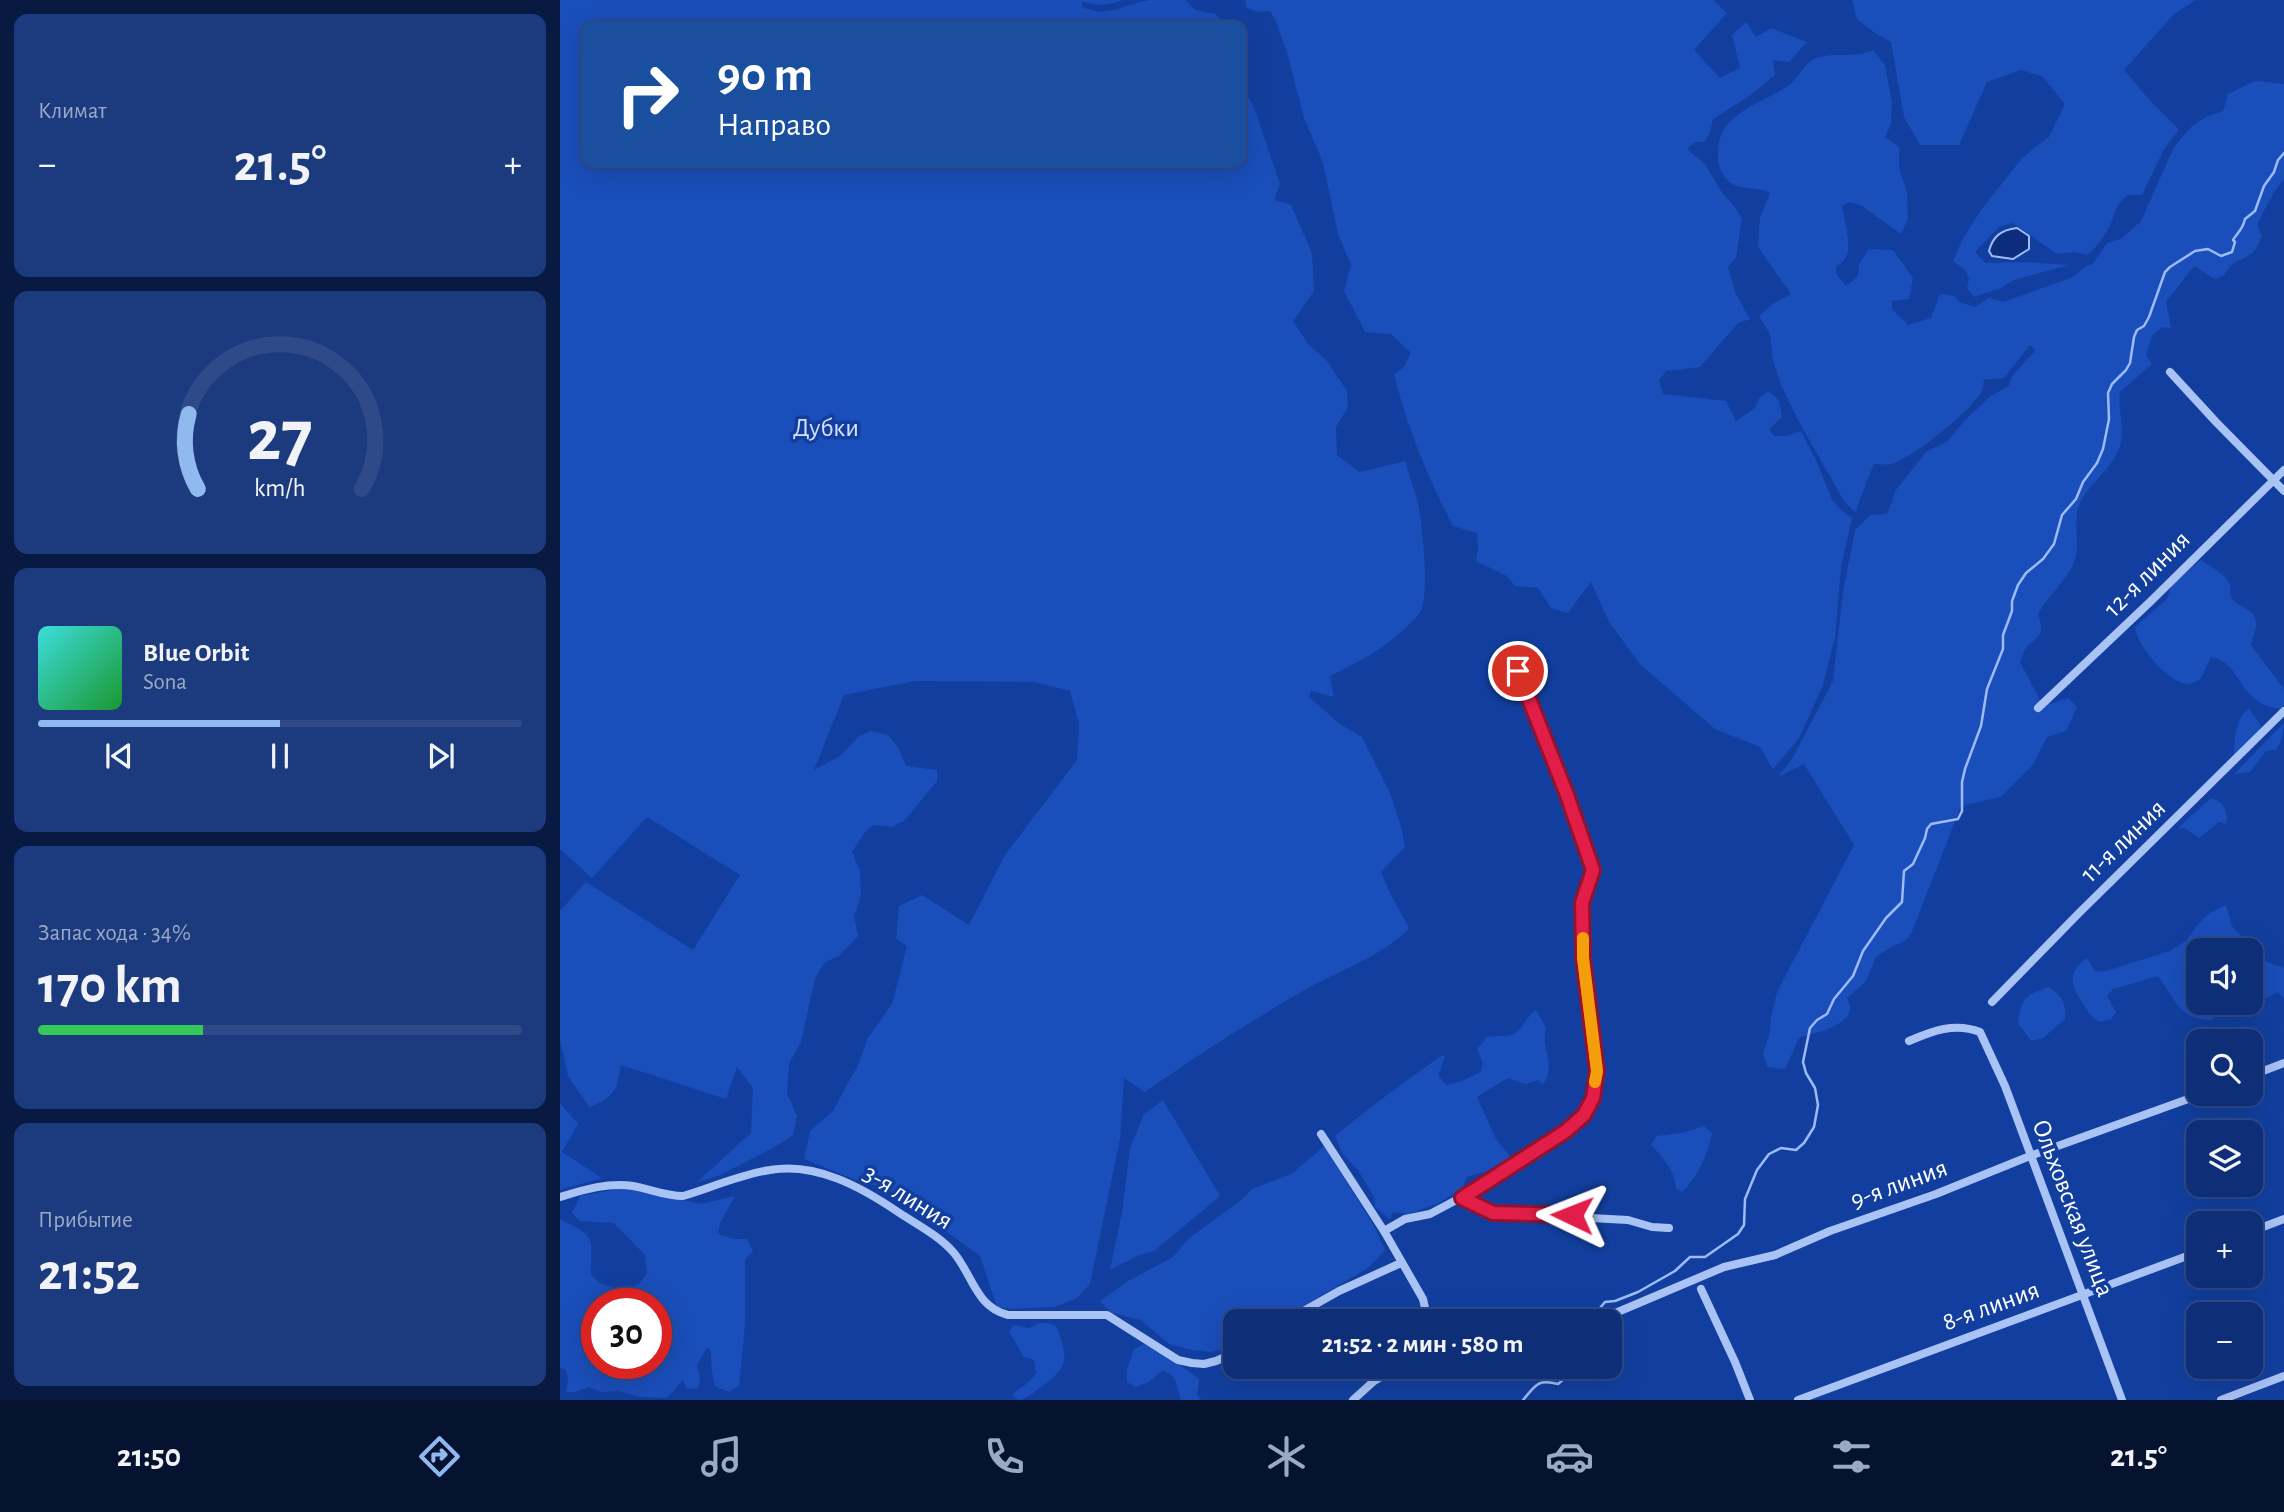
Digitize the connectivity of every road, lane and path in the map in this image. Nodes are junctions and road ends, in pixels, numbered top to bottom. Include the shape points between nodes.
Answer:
1 (2170, 372) dead end
2 (2284, 470) edge
3 (2273, 480) junction
4 (2284, 491) edge
5 (1518, 671) dead end
6 (2038, 708) dead end
7 (2284, 711) edge
8 (1992, 1002) dead end
9 (1909, 1041) dead end
10 (2284, 1063) edge
11 (2263, 1071) edge
12 (2186, 1100) edge
13 (1321, 1134) dead end
14 (2030, 1156) junction
15 (560, 1197) edge
16 (1462, 1198) junction
17 (2284, 1219) edge
18 (2263, 1227) edge
19 (1669, 1228) dead end
20 (1384, 1231) junction
21 (2186, 1256) edge
22 (1401, 1263) junction
23 (1701, 1289) dead end
24 (2083, 1295) junction
25 (1307, 1309) edge
26 (1425, 1309) edge
27 (1622, 1310) edge
28 (1223, 1358) edge
29 (2284, 1376) edge
30 (1377, 1379) edge
31 (1353, 1400) edge
32 (1750, 1400) edge
33 (1798, 1400) edge
34 (2122, 1400) edge
35 (2221, 1400) edge

1 - 3 street
2 - 3 street, 12-я линия
3 - 4 street
3 - 6 street, 12-я линия
5 - 16 street via 1593,870 1582,916 1597,1071 1593,1098 1584,1115
7 - 8 street, 11-я линия
9 - 14 street, Ольховская улица via 1948,1027 1980,1032
10 - 11 street
12 - 14 street, 9-я линия
13 - 20 street
14 - 24 street, Ольховская улица
14 - 27 street, 9-я линия via 1775,1255 1724,1267
15 - 28 street, 3-я линия via 611,1184 683,1196 769,1170 816,1172 876,1198 940,1240 953,1251 983,1302 999,1313 1107,1315 1178,1360 1204,1364
16 - 19 street via 1493,1213 1629,1220
16 - 20 street
17 - 18 street
20 - 22 street
21 - 24 street, 8-я линия
22 - 25 street
22 - 26 street
23 - 32 street
24 - 33 street, 8-я линия
24 - 34 street, Ольховская улица
29 - 35 street
30 - 31 street

